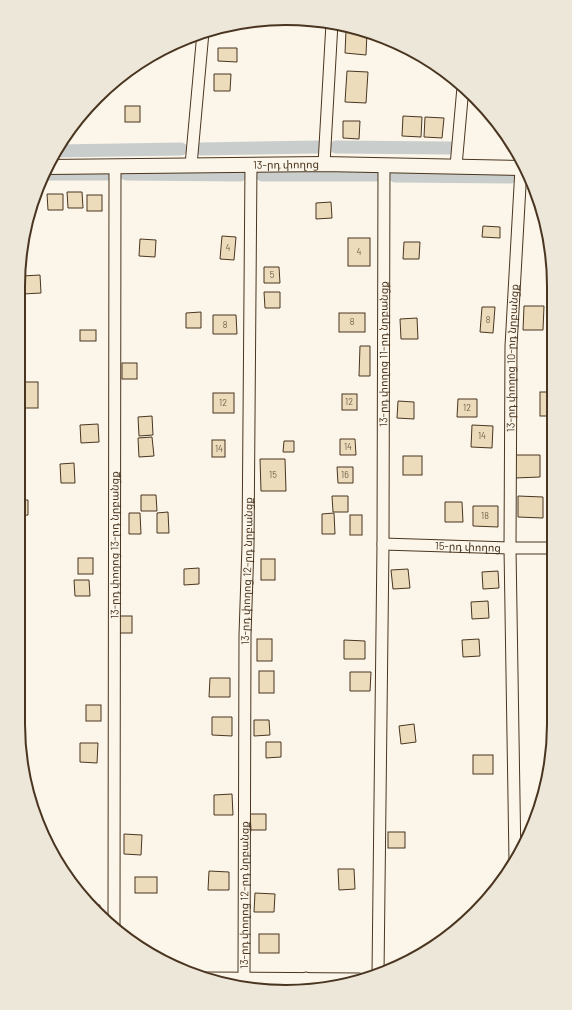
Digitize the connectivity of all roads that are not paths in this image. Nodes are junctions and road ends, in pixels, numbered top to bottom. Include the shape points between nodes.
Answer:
1 (332, 29) edge
2 (202, 39) edge
3 (462, 94) edge
4 (251, 164) junction
5 (324, 164) junction
6 (191, 165) junction
7 (384, 165) junction
8 (115, 166) junction
9 (456, 166) junction
10 (54, 167) edge
11 (518, 168) edge
12 (522, 176) edge
13 (383, 544) junction
14 (510, 548) junction
15 (547, 548) edge
16 (515, 849) edge
17 (114, 920) edge
18 (378, 968) edge
19 (226, 978) edge
20 (244, 978) junction
21 (306, 978) junction
22 (346, 978) edge
23 (306, 984) edge

1 - 5 street
2 - 6 street
3 - 9 street
4 - 5 street, 13-րդ փողոց
4 - 6 street, 13-րդ փողոց
4 - 20 street, 13-րդ փողոց 12-րդ նրբանցք
5 - 7 street, 13-րդ փողոց
6 - 8 street, 13-րդ փողոց
7 - 9 street, 13-րդ փողոց
7 - 13 street, 13-րդ փողոց 11-րդ նրբանցք
8 - 10 street, 13-րդ փողոց
8 - 17 street, 13-րդ փողոց 13-րդ նրբանցք
9 - 11 street, 13-րդ փողոց
12 - 14 street, 13-րդ փողոց 10-րդ նրբանցք via 512,346
13 - 14 street, 15-րդ փողոց
13 - 18 street, 13-րդ փողոց 11-րդ նրբանցք
14 - 15 street, 15-րդ փողոց
14 - 16 street, 13-րդ փողոց 10-րդ նրբանցք
19 - 20 street
20 - 21 street
21 - 22 street
21 - 23 street

